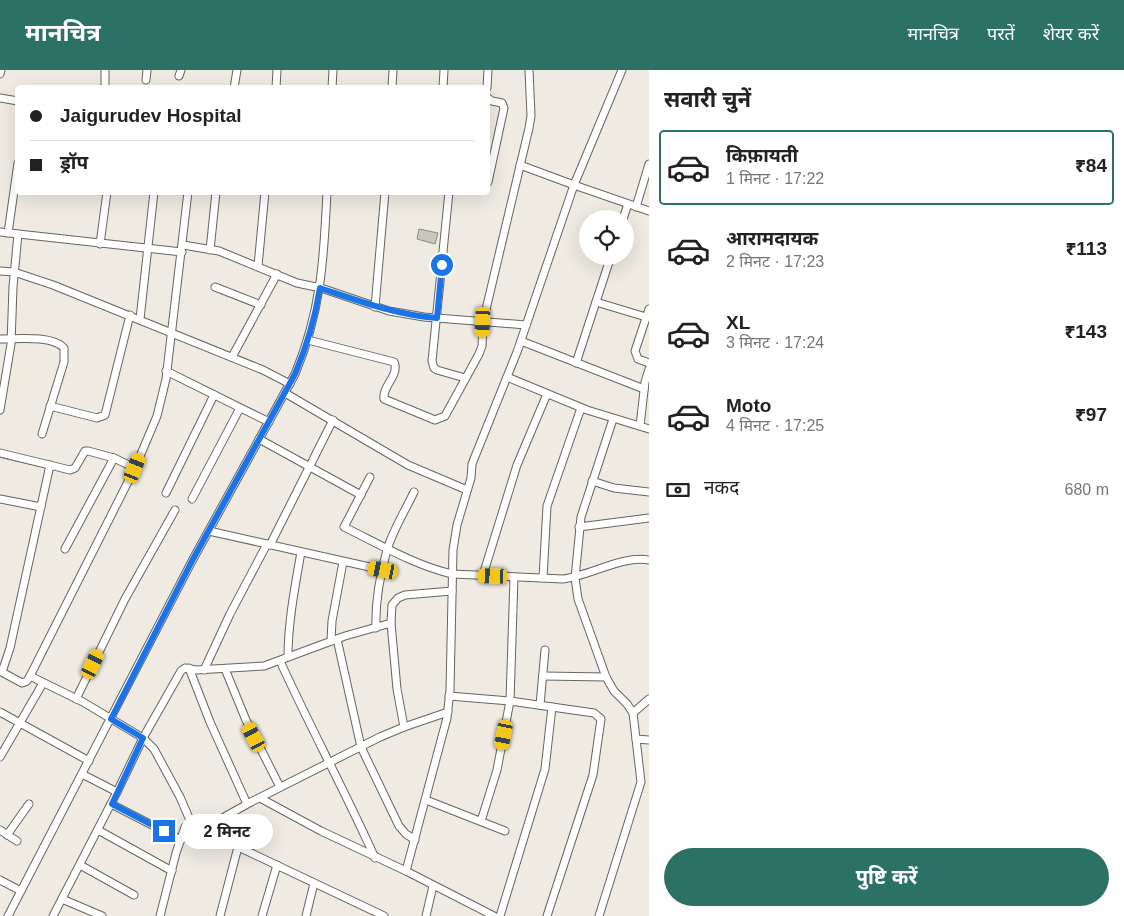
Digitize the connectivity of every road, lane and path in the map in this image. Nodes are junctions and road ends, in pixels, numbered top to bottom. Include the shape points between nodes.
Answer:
1 (1, 70) edge
2 (105, 70) edge
3 (147, 70) edge
4 (237, 70) edge
5 (277, 70) edge
6 (333, 70) edge
7 (393, 70) edge
8 (444, 70) edge
9 (488, 70) edge
10 (529, 70) edge
11 (622, 70) edge
12 (0, 74) edge
13 (146, 80) dead end
14 (106, 85) edge
15 (234, 85) edge
16 (276, 85) edge
17 (332, 85) edge
18 (392, 85) edge
19 (443, 85) edge
20 (487, 85) edge
21 (0, 98) edge
22 (15, 100) edge
23 (490, 100) edge
24 (649, 164) edge
25 (520, 165) junction
26 (490, 173) edge
27 (15, 178) edge
28 (574, 185) junction
29 (107, 195) edge
30 (154, 195) edge
31 (188, 195) edge
32 (216, 195) edge
33 (266, 195) edge
34 (327, 195) edge
35 (385, 195) edge
36 (449, 195) edge
37 (628, 204) junction
38 (636, 207) junction
39 (626, 210) edge
40 (649, 211) edge
41 (4, 232) edge
42 (18, 234) junction
43 (100, 244) junction
44 (148, 249) junction
45 (182, 249) junction
46 (210, 250) junction
47 (608, 265) edge
48 (258, 266) junction
49 (0, 271) edge
50 (14, 272) junction
51 (277, 274) junction
52 (215, 287) dead end
53 (320, 288) junction
54 (596, 302) junction
55 (260, 305) junction
56 (375, 307) junction
57 (649, 309) edge
58 (130, 315) junction
59 (646, 317) junction
60 (437, 318) junction
61 (140, 319) junction
62 (483, 322) junction
63 (526, 325) junction
64 (171, 332) junction
65 (0, 339) edge
66 (11, 339) junction
67 (308, 340) junction
68 (521, 341) junction
69 (232, 357) junction
70 (576, 362) junction
71 (649, 363) edge
72 (649, 369) edge
73 (166, 371) junction
74 (507, 377) junction
75 (465, 378) junction
76 (290, 384) junction
77 (644, 389) junction
78 (285, 393) junction
79 (547, 394) junction
80 (214, 395) junction
81 (50, 406) junction
82 (240, 408) junction
83 (581, 408) junction
84 (0, 410) edge
85 (613, 419) junction
86 (333, 420) junction
87 (269, 422) junction
88 (640, 426) junction
89 (649, 429) edge
90 (42, 434) dead end
91 (259, 439) junction
92 (0, 453) edge
93 (114, 458) junction
94 (50, 465) junction
95 (308, 466) junction
96 (135, 468) junction
97 (370, 477) dead end
98 (592, 481) junction
99 (467, 490) junction
100 (414, 492) dead end
101 (649, 492) edge
102 (166, 493) dead end
103 (361, 495) junction
104 (0, 499) edge
105 (192, 499) dead end
106 (41, 507) junction
107 (175, 510) dead end
108 (649, 518) edge
109 (579, 527) junction
110 (209, 531) junction
111 (268, 545) junction
112 (388, 548) junction
113 (65, 549) dead end
114 (301, 552) junction
115 (649, 560) edge
116 (343, 562) junction
117 (383, 570) junction
118 (452, 574) junction
119 (483, 575) junction
120 (514, 577) junction
121 (543, 578) junction
122 (574, 578) junction
123 (452, 591) junction
124 (391, 623) junction
125 (376, 628) junction
126 (334, 640) junction
127 (545, 650) dead end
128 (288, 657) junction
129 (280, 660) junction
130 (189, 668) junction
131 (225, 669) junction
132 (204, 670) junction
133 (1, 672) edge
134 (30, 676) junction
135 (543, 676) junction
136 (606, 677) junction
137 (43, 683) junction
138 (449, 696) junction
139 (76, 699) junction
140 (649, 699) edge
141 (510, 701) junction
142 (540, 705) junction
143 (552, 707) junction
144 (0, 712) edge
145 (448, 712) junction
146 (633, 713) junction
147 (111, 719) junction
148 (19, 723) junction
149 (404, 727) junction
150 (143, 738) junction
151 (636, 739) junction
152 (649, 740) edge
153 (361, 747) junction
154 (0, 757) edge
155 (89, 761) junction
156 (329, 763) junction
157 (640, 768) junction
158 (649, 770) edge
159 (82, 774) junction
160 (280, 787) junction
161 (117, 792) junction
162 (260, 798) junction
163 (426, 800) junction
164 (29, 804) dead end
165 (112, 804) junction
166 (246, 804) junction
167 (481, 821) junction
168 (192, 825) junction
169 (0, 830) edge
170 (98, 830) junction
171 (201, 830) junction
172 (505, 830) dead end
173 (7, 835) junction
174 (181, 840) junction
175 (415, 840) junction
176 (17, 841) dead end
177 (238, 847) junction
178 (375, 858) junction
179 (80, 865) junction
180 (277, 865) junction
181 (172, 871) junction
182 (406, 871) junction
183 (0, 880) edge
184 (314, 883) junction
185 (433, 886) junction
186 (21, 892) junction
187 (134, 895) dead end
188 (62, 899) junction
189 (8, 916) edge
190 (53, 916) edge
191 (102, 916) edge
192 (160, 916) edge
193 (220, 916) edge
194 (262, 916) edge
195 (306, 916) edge
196 (384, 916) edge
197 (426, 916) edge
198 (494, 916) edge
199 (500, 916) edge
200 (547, 916) edge
201 (599, 916) edge

1 - 12 street
2 - 14 street
3 - 13 street
4 - 15 street
5 - 16 street
6 - 17 street
7 - 18 street
8 - 19 street
9 - 20 street
10 - 25 street via 531,116
11 - 28 street
21 - 22 street
23 - 26 street via 502,103 504,108
24 - 38 street
25 - 28 street
25 - 62 street
27 - 41 street
28 - 37 street
28 - 63 street
29 - 43 street
30 - 44 street
31 - 45 street
32 - 46 street
33 - 48 street
34 - 53 street
35 - 56 street
36 - 60 street
37 - 38 street
37 - 39 street
38 - 40 street
41 - 42 street
42 - 43 street
42 - 50 street
43 - 44 street
44 - 45 street
44 - 61 street
45 - 46 street
45 - 64 street
46 - 48 street
47 - 54 street
48 - 51 street
49 - 50 street
50 - 58 street
50 - 66 street
51 - 53 street
51 - 55 street
52 - 55 street
53 - 56 street
53 - 67 street
54 - 59 street
54 - 70 street
55 - 69 street
56 - 60 street
57 - 59 street
58 - 61 street
58 - 81 street via 105,415 96,418
59 - 71 street via 635,351 638,359
60 - 62 street
60 - 75 street via 432,365 437,370
61 - 64 street
62 - 63 street
62 - 75 street via 482,346
63 - 68 street
64 - 69 street
64 - 73 street
65 - 66 street
66 - 81 street via 55,342 64,348 64,362
66 - 84 street
67 - 75 street via 394,362 396,370 384,399 435,420 445,416
67 - 76 street
68 - 70 street
68 - 74 street
69 - 76 street
70 - 77 street
72 - 77 street
73 - 80 street
73 - 96 street via 157,416
74 - 79 street
74 - 99 street via 472,464
76 - 78 street
77 - 88 street
78 - 86 street
78 - 87 street
79 - 83 street
79 - 119 street via 518,466
80 - 82 street
80 - 102 street
81 - 90 street
82 - 87 street
82 - 105 street
83 - 85 street
83 - 121 street via 547,506
85 - 88 street
85 - 98 street
86 - 95 street
86 - 99 street via 408,465
87 - 91 street
88 - 89 street
91 - 95 street
91 - 110 street
92 - 94 street
93 - 94 street via 85,451 73,470
93 - 96 street
93 - 113 street
94 - 106 street
95 - 103 street
95 - 111 street
96 - 134 street
97 - 103 street
98 - 101 street via 614,488
98 - 109 street
99 - 118 street via 452,550
100 - 112 street
103 - 112 street via 344,527
104 - 106 street
106 - 133 street via 10,648
107 - 139 street via 125,599
108 - 109 street
109 - 122 street
110 - 111 street
110 - 147 street
111 - 114 street
111 - 132 street
112 - 117 street
112 - 118 street
114 - 116 street
114 - 128 street
115 - 122 street via 622,563
116 - 117 street
116 - 126 street via 332,621
117 - 125 street
118 - 119 street
118 - 123 street
119 - 120 street
120 - 121 street
120 - 141 street
121 - 122 street
122 - 136 street via 579,604
123 - 124 street via 398,598 392,605
123 - 138 street
124 - 125 street
124 - 149 street
125 - 126 street
126 - 128 street
126 - 153 street
127 - 135 street
128 - 129 street
129 - 131 street via 264,666
129 - 156 street
130 - 132 street
130 - 150 street via 181,671
130 - 166 street
131 - 132 street
131 - 160 street via 246,720
133 - 134 street via 22,683
134 - 137 street
135 - 136 street
135 - 142 street
136 - 146 street
137 - 139 street
137 - 148 street
138 - 141 street
138 - 145 street
139 - 147 street
140 - 146 street
141 - 142 street
141 - 167 street via 497,770
142 - 143 street
143 - 199 street via 545,769
143 - 200 street via 594,713 601,719 593,775
144 - 148 street
145 - 149 street
145 - 163 street
146 - 151 street
147 - 150 street
147 - 155 street
148 - 154 street
148 - 155 street
149 - 153 street
150 - 161 street
150 - 168 street via 154,749
151 - 152 street
151 - 157 street
153 - 156 street
153 - 175 street via 399,826
155 - 159 street
156 - 160 street
156 - 178 street
157 - 158 street
157 - 201 street via 639,790
159 - 161 street
159 - 186 street
160 - 162 street
161 - 165 street
162 - 166 street
162 - 178 street
163 - 167 street
163 - 175 street
164 - 173 street
165 - 170 street
165 - 174 street
166 - 171 street
167 - 172 street
168 - 171 street
168 - 174 street via 185,827
169 - 173 street
170 - 179 street
170 - 181 street
171 - 177 street
173 - 176 street
174 - 181 street
175 - 182 street
177 - 180 street
177 - 193 street
178 - 182 street
179 - 187 street
179 - 188 street
180 - 184 street
180 - 194 street
181 - 192 street
182 - 185 street
183 - 186 street
184 - 195 street
184 - 196 street
185 - 197 street
185 - 198 street
186 - 189 street
188 - 190 street
188 - 191 street

